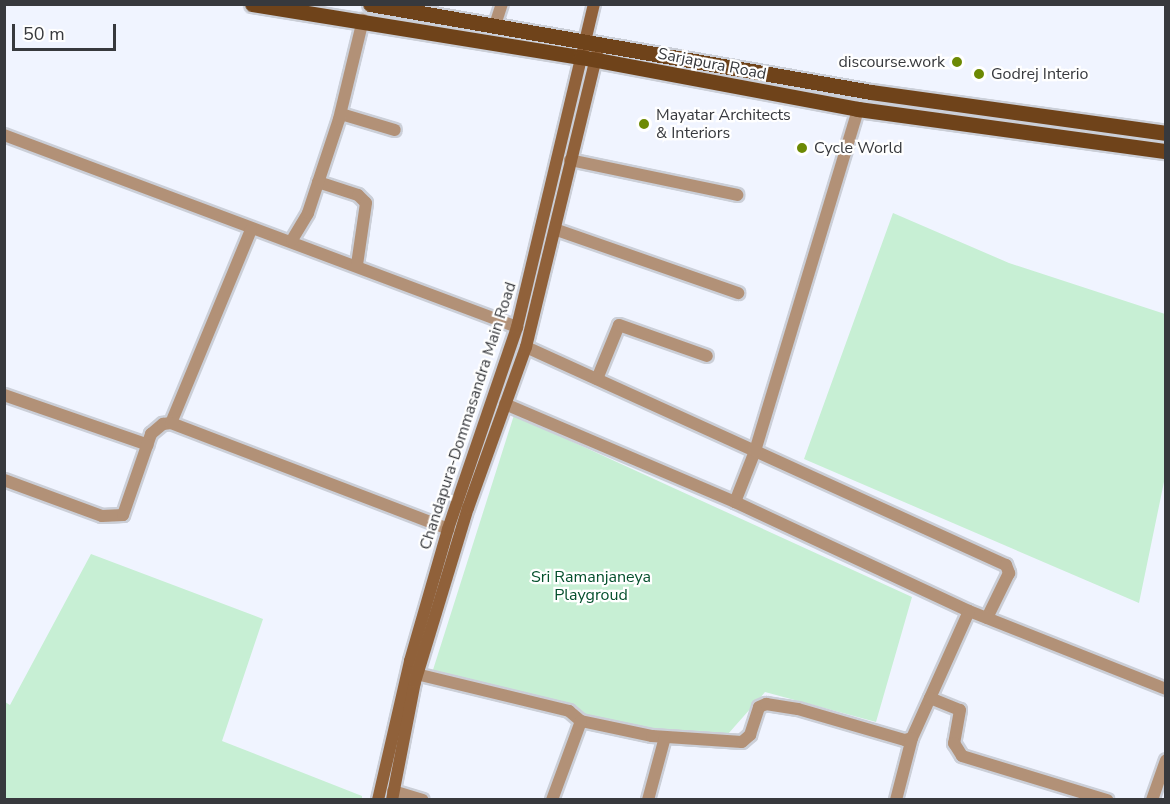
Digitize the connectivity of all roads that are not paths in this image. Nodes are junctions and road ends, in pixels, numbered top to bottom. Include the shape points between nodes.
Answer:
1 (252, 4) edge
2 (370, 4) edge
3 (502, 4) edge
4 (594, 4) edge
5 (414, 8) edge
6 (363, 20) junction
7 (495, 25) junction
8 (592, 42) junction
9 (589, 59) junction
10 (858, 109) junction
11 (340, 114) junction
12 (395, 130) dead end
13 (1166, 133) edge
14 (4, 135) edge
15 (1166, 151) edge
16 (570, 160) junction
17 (318, 182) junction
18 (736, 195) dead end
19 (251, 230) junction
20 (557, 231) junction
21 (292, 240) junction
22 (357, 265) junction
23 (738, 293) dead end
24 (517, 327) junction
25 (526, 347) junction
26 (707, 356) dead end
27 (597, 379) junction
28 (4, 395) edge
29 (505, 404) junction
30 (171, 423) junction
31 (148, 445) junction
32 (755, 452) junction
33 (4, 480) edge
34 (735, 502) junction
35 (448, 529) junction
36 (969, 611) junction
37 (987, 618) junction
38 (412, 673) junction
39 (1166, 689) edge
40 (930, 698) junction
41 (581, 721) junction
42 (665, 737) junction
43 (912, 738) junction
44 (1166, 760) edge
45 (1161, 788) edge
46 (392, 795) edge
47 (378, 800) edge
48 (423, 800) edge
49 (552, 800) edge
50 (648, 800) edge
51 (896, 800) edge
52 (1107, 800) edge
53 (1152, 800) edge

1 - 6 main road, Sarjapura Road
2 - 5 main road, Sarjapura Road
3 - 7 street
4 - 8 main road, Chandapura-Dommasandra Main Road
5 - 7 main road, Sarjapura Road
6 - 9 main road, Sarjapura Road
6 - 11 street
7 - 8 main road, Sarjapura Road
8 - 9 main road, Chandapura-Dommasandra Main Road
8 - 13 main road, Sarjapura Road via 871,92
9 - 10 main road, Sarjapura Road
9 - 16 main road, Chandapura-Dommasandra Main Road
9 - 24 main road, Chandapura-Dommasandra Main Road
10 - 15 main road, Sarjapura Road
10 - 32 street
11 - 12 street
11 - 17 street
14 - 19 street
16 - 18 street
16 - 20 main road, Chandapura-Dommasandra Main Road
17 - 21 street via 308,213
17 - 22 street via 358,195 366,203
19 - 21 street
19 - 30 street
20 - 23 street
20 - 25 main road, Chandapura-Dommasandra Main Road
21 - 22 street
22 - 24 street
24 - 35 main road, Chandapura-Dommasandra Main Road
25 - 27 street
25 - 29 main road, Chandapura-Dommasandra Main Road
26 - 27 street via 619,325
27 - 32 street
28 - 31 street
29 - 34 street
29 - 38 main road, Chandapura-Dommasandra Main Road
30 - 31 street via 156,428
30 - 35 street
31 - 33 street via 123,515 102,516
32 - 34 street
32 - 37 street via 1006,565 1009,573
34 - 36 street
35 - 38 main road, Chandapura-Dommasandra Main Road
36 - 37 street
36 - 40 street
37 - 39 street
38 - 41 street via 569,711
38 - 46 main road, Chandapura-Dommasandra Main Road
38 - 47 main road, Chandapura-Dommasandra Main Road
40 - 43 street
40 - 52 street via 960,710 954,743 962,756
41 - 42 street
41 - 49 street
42 - 43 street via 742,742 750,735 759,707 766,704 798,709 899,739
42 - 50 street
43 - 51 street
44 - 45 street
45 - 53 street
46 - 48 street

